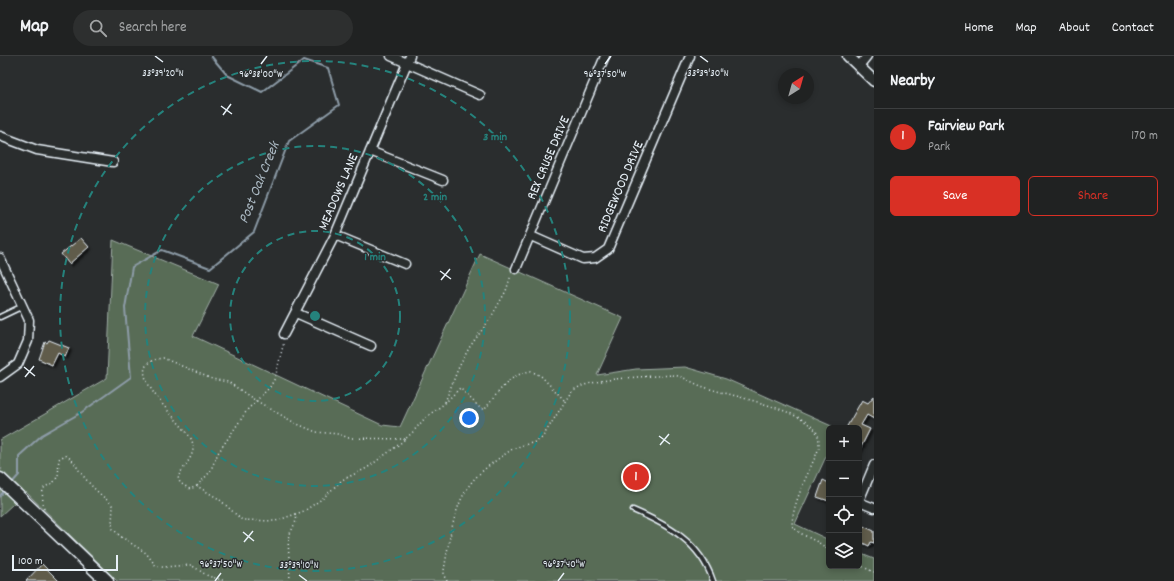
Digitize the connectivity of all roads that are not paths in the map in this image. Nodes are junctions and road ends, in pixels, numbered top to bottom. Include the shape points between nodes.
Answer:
1 (391, 56) edge
2 (606, 56) edge
3 (690, 56) edge
4 (848, 56) edge
5 (867, 56) edge
6 (408, 60) edge
7 (858, 66) junction
8 (874, 81) edge
9 (480, 95) dead end
10 (0, 136) edge
11 (370, 151) junction
12 (114, 162) dead end
13 (443, 180) dead end
14 (335, 235) junction
15 (531, 236) junction
16 (1, 259) edge
17 (405, 264) dead end
18 (516, 269) road end
19 (23, 306) junction
20 (296, 313) junction
21 (0, 317) edge
22 (284, 334) road end
23 (370, 346) dead end
24 (0, 377) edge
25 (874, 465) edge
26 (0, 479) edge
27 (861, 497) edge
28 (862, 503) edge
29 (874, 508) edge
30 (633, 510) dead end
31 (107, 581) edge
32 (713, 581) edge

1 - 6 street
2 - 15 street, REX CRUSE DRIVE
3 - 15 street, RIDGEWOOD DRIVE via 608,249 595,258 583,259
4 - 7 street
5 - 7 street
6 - 9 street
6 - 11 street, MEADOWS LANE
7 - 8 street
10 - 12 street via 37,150
11 - 13 street
11 - 14 street, MEADOWS LANE
14 - 17 street
14 - 20 street, MEADOWS LANE
15 - 18 street, REX CRUSE DRIVE
16 - 19 street
19 - 21 lane
19 - 24 street via 29,320 28,341 18,364
20 - 22 street, MEADOWS LANE
20 - 23 street
25 - 27 street
26 - 31 main road
28 - 29 street
30 - 32 lane via 657,520 681,535 701,557

